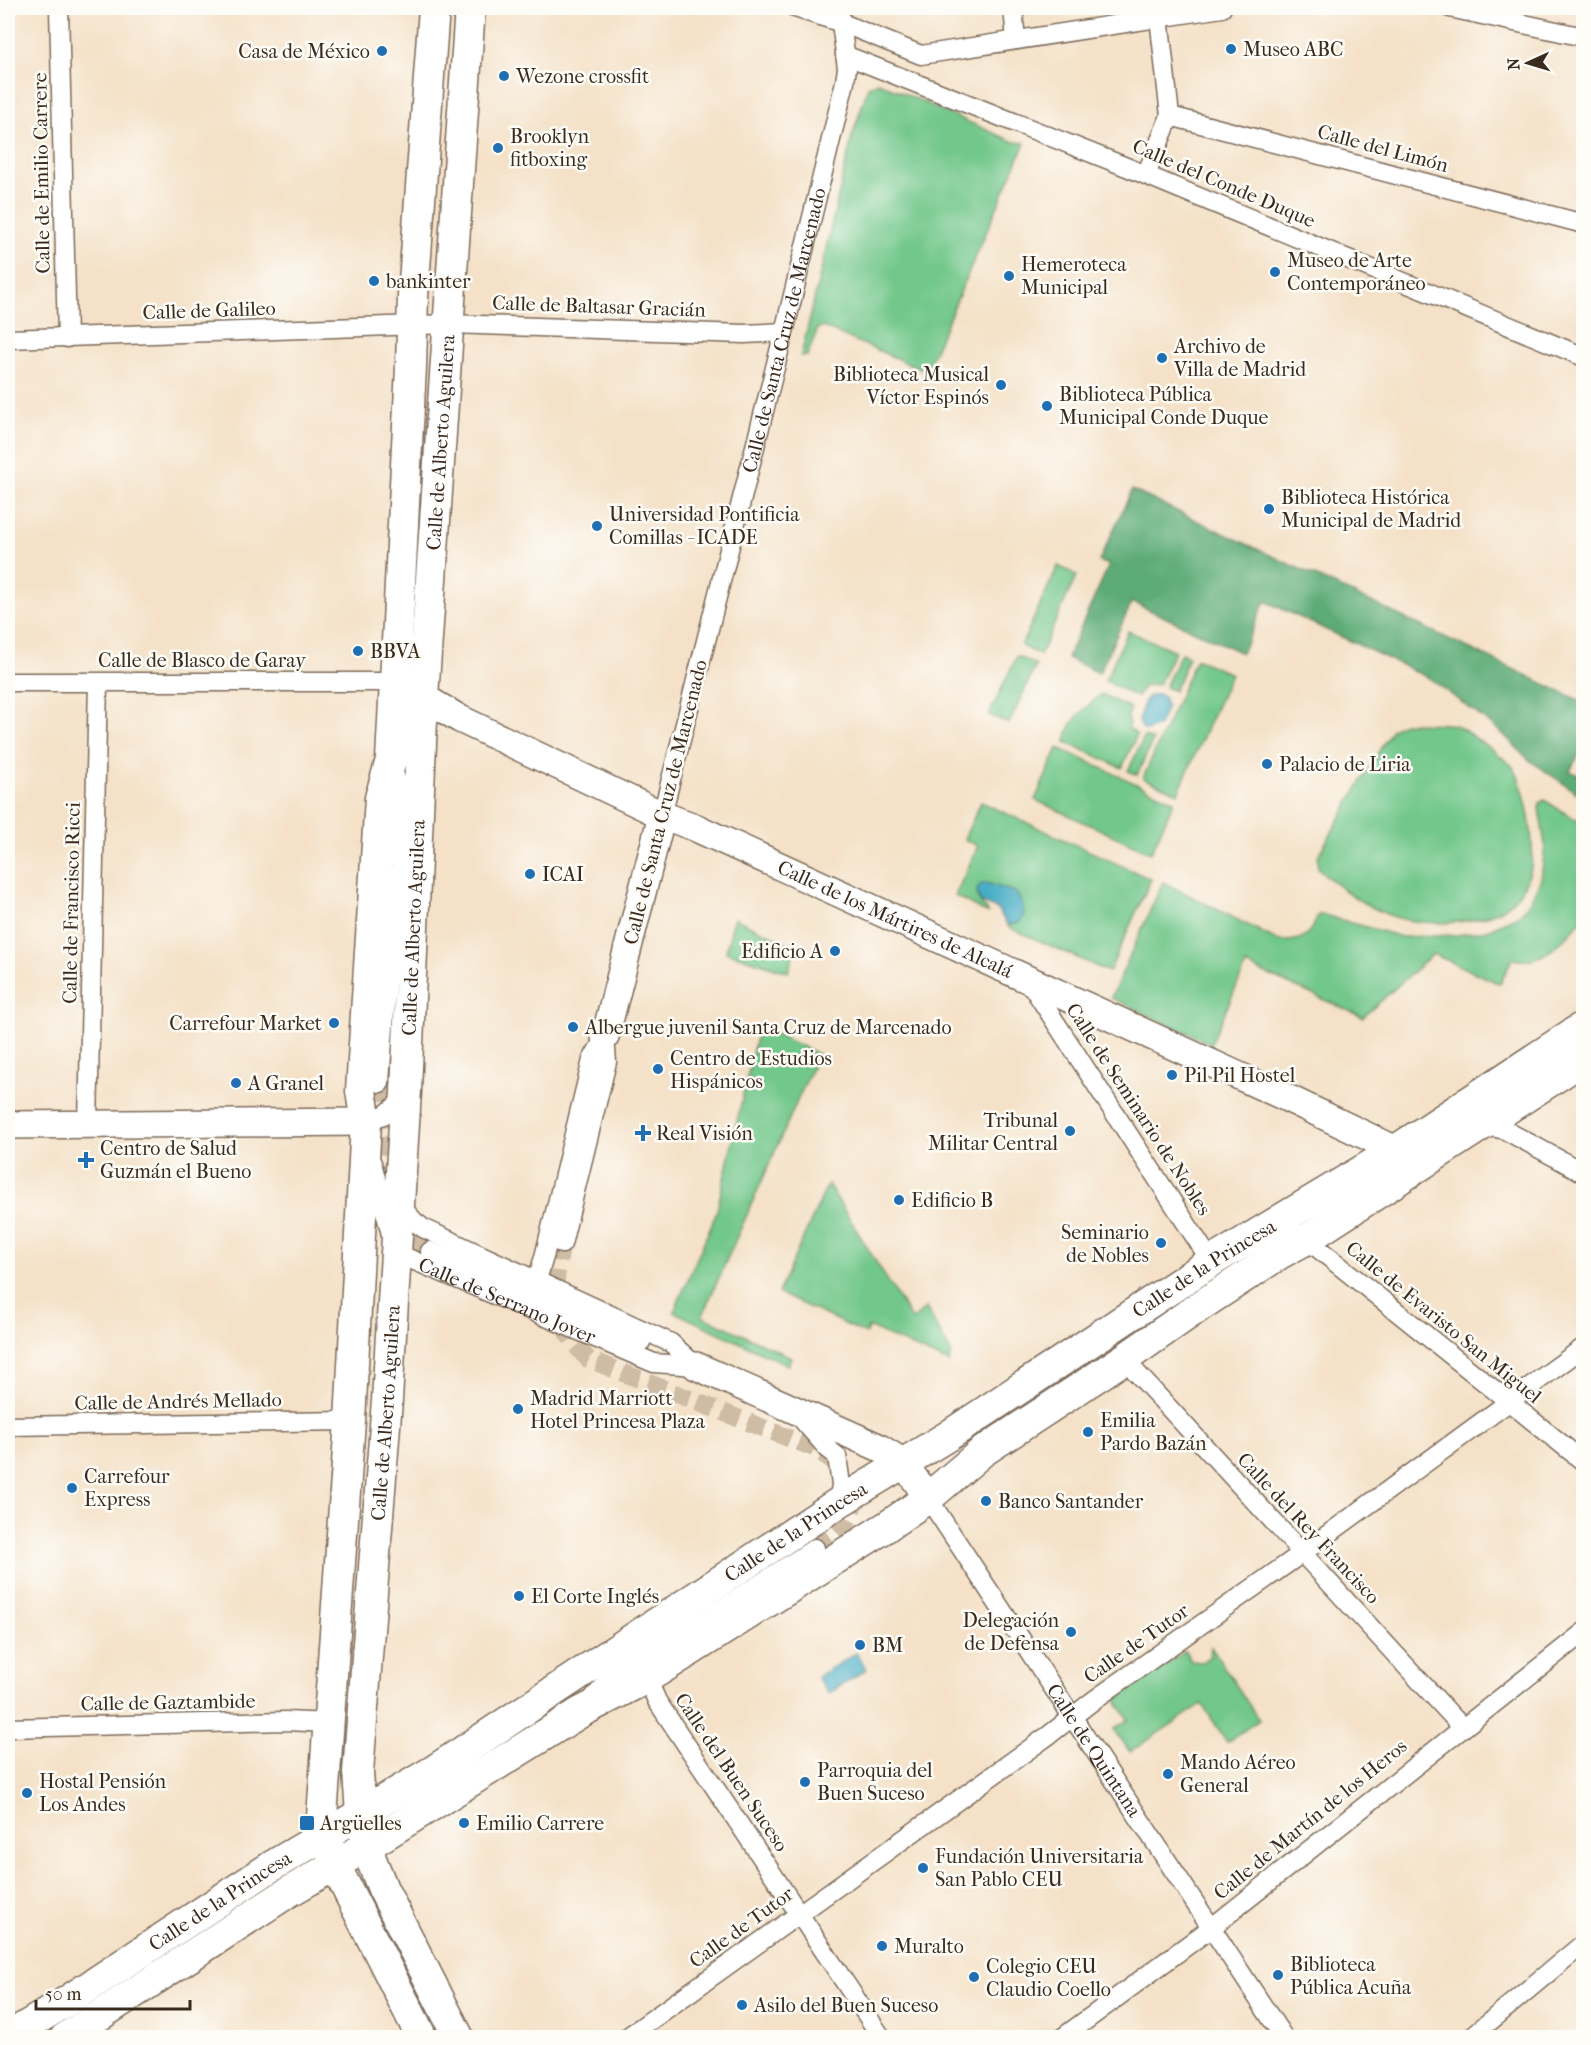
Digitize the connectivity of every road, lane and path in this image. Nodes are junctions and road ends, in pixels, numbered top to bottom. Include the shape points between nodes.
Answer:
1 (60, 8) edge
2 (434, 8) edge
3 (470, 8) edge
4 (795, 8) edge
5 (1013, 8) edge
6 (1222, 8) edge
7 (1450, 8) edge
8 (1159, 12) edge
9 (840, 15) edge
10 (1584, 37) edge
11 (1016, 40) junction
12 (935, 53) junction
13 (845, 55) junction
14 (928, 87) junction
15 (1170, 116) junction
16 (1146, 175) junction
17 (1584, 224) edge
18 (449, 324) junction
19 (412, 326) junction
20 (784, 332) junction
21 (67, 338) junction
22 (8, 339) edge
23 (1584, 357) edge
24 (8, 682) edge
25 (396, 682) junction
26 (98, 683) junction
27 (423, 697) junction
28 (391, 759) junction
29 (662, 814) junction
30 (1028, 980) junction
31 (1584, 1026) edge
32 (606, 1037) junction
33 (1584, 1059) edge
34 (380, 1083) tunnel mouth
35 (405, 1097) junction
36 (366, 1122) junction
37 (88, 1124) junction
38 (8, 1125) edge
39 (1484, 1125) junction
40 (1396, 1150) junction
41 (1584, 1173) edge
42 (374, 1175) junction
43 (400, 1205) junction
44 (1275, 1222) junction
45 (1307, 1239) junction
46 (562, 1244) tunnel mouth
47 (430, 1251) tunnel mouth
48 (396, 1253) junction
49 (1215, 1260) junction
50 (537, 1280) junction
51 (1584, 1347) edge
52 (1124, 1359) junction
53 (696, 1366) junction
54 (1509, 1402) junction
55 (794, 1410) junction
56 (350, 1421) junction
57 (8, 1426) edge
58 (903, 1462) junction
59 (1584, 1462) edge
60 (928, 1498) junction
61 (838, 1503) junction
62 (815, 1548) tunnel mouth
63 (1301, 1554) junction
64 (1584, 1632) edge
65 (647, 1678) junction
66 (581, 1712) junction
67 (1072, 1718) junction
68 (329, 1723) junction
69 (1462, 1727) junction
70 (8, 1728) edge
71 (361, 1814) junction
72 (324, 1835) junction
73 (367, 1846) junction
74 (336, 1865) junction
75 (799, 1913) junction
76 (1210, 1928) junction
77 (1584, 1943) edge
78 (8, 2037) edge
79 (65, 2037) edge
80 (422, 2037) edge
81 (459, 2037) edge
82 (626, 2037) edge
83 (882, 2037) edge
84 (1062, 2037) edge
85 (1284, 2037) edge
86 (1470, 2037) edge

1 - 21 street, Calle de Emilio Carrere
2 - 19 main road, Calle de Alberto Aguilera
3 - 18 main road, Calle de Alberto Aguilera
4 - 9 street
5 - 11 street
6 - 8 street
7 - 10 street
8 - 11 street
8 - 15 street
9 - 12 street via 921,55
9 - 13 street, Calle de Santa Cruz de Marcenado
11 - 12 street
12 - 14 street via 928,66
13 - 14 street, Calle del Conde Duque
13 - 20 street, Calle de Santa Cruz de Marcenado via 845,82
14 - 16 street, Calle del Conde Duque
15 - 16 street
15 - 17 street, Calle del Limón
16 - 23 street, Calle del Conde Duque
18 - 19 street, Calle de Baltasar Gracián
18 - 20 street, Calle de Baltasar Gracián
18 - 27 main road, Calle de Alberto Aguilera
19 - 21 street, Calle de Galileo
19 - 25 main road, Calle de Alberto Aguilera
20 - 29 street, Calle de Santa Cruz de Marcenado
21 - 22 street, Calle de Galileo
24 - 26 street, Calle de Blasco de Garay
25 - 26 street, Calle de Blasco de Garay
25 - 27 street, Calle de los Mártires de Alcalá
25 - 28 main road, Calle de Alberto Aguilera
26 - 37 street, Calle de Francisco Ricci
27 - 29 street, Calle de los Mártires de Alcalá via 460,719
27 - 35 main road, Calle de Alberto Aguilera
28 - 34 street, Calle de Alberto Aguilera via 397,782 395,867
28 - 36 main road, Calle de Alberto Aguilera via 380,798 361,1091
29 - 30 street, Calle de los Mártires de Alcalá
29 - 32 street, Calle de Santa Cruz de Marcenado
30 - 40 street, Calle de los Mártires de Alcalá
30 - 49 street, Calle de Seminario de Nobles via 1209,1258
31 - 40 main road, Calle de la Princesa
32 - 46 street, Calle de Santa Cruz de Marcenado via 607,1062
32 - 50 street, Calle de Santa Cruz de Marcenado via 592,1060
33 - 39 main road, Calle de la Princesa
35 - 36 street via 386,1114
35 - 43 main road, Calle de Alberto Aguilera
36 - 37 street
36 - 42 street, Calle de Serrano Jover
36 - 56 main road, Calle de Alberto Aguilera
37 - 38 street
39 - 41 street via 1505,1130
39 - 45 main road, Calle de la Princesa
40 - 44 main road, Calle de la Princesa
42 - 43 street, Calle de Serrano Jover
42 - 48 street, Calle de Serrano Jover
43 - 48 main road, Calle de Alberto Aguilera
43 - 50 street, Calle de Serrano Jover via 423,1228
44 - 45 street, Calle de Evaristo San Miguel
44 - 49 main road, Calle de la Princesa
45 - 52 main road, Calle de la Princesa via 1242,1278
45 - 54 street, Calle de Evaristo San Miguel
47 - 53 street, Calle de Serrano Jover
48 - 53 street, Calle de Serrano Jover via 654,1363
48 - 71 main road, Calle de Alberto Aguilera via 359,1761
49 - 58 main road, Calle de la Princesa
50 - 53 street, Calle de Serrano Jover via 671,1343
51 - 54 street, Calle de Tutor
52 - 60 main road, Calle de la Princesa via 982,1452
52 - 63 street, Calle del Rey Francisco
53 - 55 street, Calle de Serrano Jover
54 - 59 street, Calle de Evaristo San Miguel
54 - 63 street, Calle de Tutor
55 - 58 street, Calle de Serrano Jover via 878,1446
55 - 61 street, Calle de Serrano Jover via 837,1456 841,1485
56 - 57 street, Calle de Andrés Mellado
56 - 68 main road, Calle de Alberto Aguilera
58 - 60 street, Calle de Quintana
58 - 61 main road, Calle de la Princesa
60 - 65 main road, Calle de la Princesa
60 - 67 street, Calle de Quintana
61 - 71 main road, Calle de la Princesa via 565,1685
62 - 66 street, Calle de la Princesa via 609,1681
63 - 67 street, Calle de Tutor
63 - 69 street, Calle del Rey Francisco
64 - 69 street, Calle de Martín de los Heros
65 - 66 main road, Calle de la Princesa
65 - 75 street, Calle del Buen Suceso via 657,1701
66 - 73 main road, Calle de la Princesa
67 - 75 street, Calle de Tutor
67 - 76 street, Calle de Quintana
68 - 70 street, Calle de Gaztambide
68 - 72 main road, Calle de Alberto Aguilera
69 - 76 street, Calle de Martín de los Heros
71 - 72 main road, Calle de la Princesa
71 - 73 main road, Calle de Alberto Aguilera
72 - 74 main road, Calle de Alberto Aguilera
72 - 78 main road, Calle de la Princesa
73 - 74 main road, Calle de la Princesa
73 - 81 main road, Calle de Alberto Aguilera via 383,1889
74 - 79 main road, Calle de la Princesa
74 - 80 main road, Calle de Alberto Aguilera
75 - 82 street, Calle de Tutor
75 - 83 street, Calle del Buen Suceso
76 - 84 street, Calle de Martín de los Heros
76 - 85 street, Calle de Quintana
77 - 86 street

